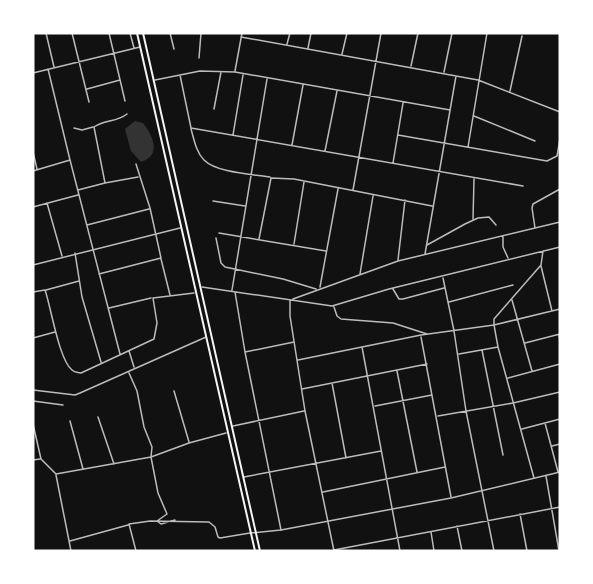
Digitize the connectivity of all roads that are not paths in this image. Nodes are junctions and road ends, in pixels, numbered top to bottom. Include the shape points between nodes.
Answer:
1 (46, 33) edge
2 (72, 33) edge
3 (109, 33) edge
4 (130, 33) edge
5 (137, 33) edge
6 (143, 33) edge
7 (170, 33) edge
8 (201, 33) edge
9 (242, 33) edge
10 (290, 33) edge
11 (311, 33) edge
12 (347, 33) edge
13 (381, 33) edge
14 (418, 33) edge
15 (452, 33) edge
16 (487, 33) edge
17 (522, 36) dead end
18 (241, 37) junction
19 (287, 45) junction
20 (140, 47) junction
21 (134, 49) junction
22 (174, 49) dead end
23 (308, 49) junction
24 (115, 53) junction
25 (342, 55) junction
26 (199, 58) dead end
27 (376, 61) junction
28 (80, 62) junction
29 (411, 67) junction
30 (54, 68) junction
31 (48, 69) junction
32 (222, 71) junction
33 (235, 72) junction
34 (33, 73) edge
35 (444, 73) junction
36 (243, 74) junction
37 (180, 75) junction
38 (456, 76) junction
39 (267, 79) junction
40 (120, 80) junction
41 (154, 80) junction
42 (478, 80) junction
43 (303, 85) junction
44 (86, 89) junction
45 (337, 90) junction
46 (510, 92) junction
47 (370, 96) junction
48 (125, 101) dead end
49 (89, 102) dead end
50 (404, 103) junction
51 (214, 109) dead end
52 (450, 110) junction
53 (560, 112) edge
54 (127, 114) dead end
55 (473, 116) junction
56 (94, 127) junction
57 (191, 128) junction
58 (74, 129) dead end
59 (233, 135) junction
60 (398, 135) junction
61 (257, 139) junction
62 (560, 139) edge
63 (536, 141) dead end
64 (445, 144) junction
65 (292, 146) junction
66 (468, 147) junction
67 (33, 152) edge
68 (325, 152) junction
69 (359, 157) junction
70 (70, 160) junction
71 (393, 163) junction
72 (136, 164) dead end
73 (37, 170) junction
74 (33, 171) edge
75 (439, 173) junction
76 (252, 174) junction
77 (139, 177) junction
78 (271, 178) junction
79 (474, 178) junction
80 (304, 182) junction
81 (105, 183) junction
82 (524, 186) dead end
83 (338, 188) junction
84 (560, 189) edge
85 (77, 191) junction
86 (353, 191) junction
87 (78, 195) junction
88 (373, 195) junction
89 (405, 200) junction
90 (213, 201) dead end
91 (47, 203) junction
92 (432, 206) junction
93 (33, 207) edge
94 (246, 207) junction
95 (150, 208) junction
96 (473, 220) junction
97 (560, 222) edge
98 (86, 225) junction
99 (496, 225) dead end
100 (181, 228) junction
101 (536, 228) junction
102 (156, 233) junction
103 (219, 233) dead end
104 (503, 236) junction
105 (240, 237) junction
106 (216, 238) dead end
107 (259, 239) junction
108 (294, 245) junction
109 (426, 246) junction
110 (560, 247) edge
111 (92, 249) junction
112 (543, 250) junction
113 (326, 251) junction
114 (75, 253) junction
115 (425, 255) junction
116 (62, 256) junction
117 (161, 258) junction
118 (509, 259) junction
119 (398, 261) junction
120 (33, 265) edge
121 (541, 265) junction
122 (236, 270) junction
123 (99, 274) junction
124 (359, 275) junction
125 (442, 277) junction
126 (80, 281) junction
127 (513, 285) dead end
128 (201, 287) junction
129 (392, 288) junction
130 (445, 288) junction
131 (319, 289) junction
132 (45, 290) junction
133 (233, 291) junction
134 (33, 292) edge
135 (196, 293) junction
136 (170, 295) junction
137 (153, 298) junction
138 (291, 299) junction
139 (512, 299) junction
140 (448, 302) junction
141 (334, 306) junction
142 (108, 308) junction
143 (560, 309) edge
144 (552, 311) junction
145 (518, 320) junction
146 (494, 325) junction
147 (454, 330) junction
148 (56, 332) junction
149 (429, 334) junction
150 (559, 334) edge
151 (421, 335) junction
152 (206, 337) junction
153 (33, 338) edge
154 (560, 340) edge
155 (294, 342) junction
156 (524, 344) junction
157 (362, 346) junction
158 (498, 346) junction
159 (483, 350) junction
160 (129, 351) junction
161 (244, 352) junction
162 (120, 354) junction
163 (458, 355) junction
164 (298, 360) junction
165 (101, 362) junction
166 (427, 364) junction
167 (560, 364) edge
168 (135, 369) junction
169 (397, 370) junction
170 (532, 371) junction
171 (129, 372) junction
172 (368, 376) junction
173 (507, 378) junction
174 (332, 382) junction
175 (302, 389) junction
176 (33, 390) edge
177 (174, 391) dead end
178 (560, 392) edge
179 (432, 395) junction
180 (33, 401) edge
181 (403, 401) junction
182 (513, 403) junction
183 (63, 405) dead end
184 (374, 406) junction
185 (494, 407) junction
186 (305, 411) junction
187 (466, 411) junction
188 (98, 417) dead end
189 (437, 417) junction
190 (560, 419) edge
191 (260, 420) junction
192 (70, 421) dead end
193 (545, 423) junction
194 (33, 424) edge
195 (232, 427) junction
196 (521, 429) junction
197 (227, 433) junction
198 (189, 443) junction
199 (560, 444) edge
200 (551, 446) junction
201 (382, 451) junction
202 (503, 455) dead end
203 (151, 457) junction
204 (346, 458) junction
205 (41, 459) junction
206 (33, 460) edge
207 (316, 463) junction
208 (114, 464) junction
209 (445, 467) junction
210 (83, 470) junction
211 (270, 472) junction
212 (559, 472) edge
213 (417, 473) junction
214 (56, 474) junction
215 (546, 476) junction
216 (243, 478) junction
217 (387, 479) junction
218 (535, 479) junction
219 (482, 491) junction
220 (322, 492) junction
221 (451, 498) junction
222 (560, 507) edge
223 (393, 508) junction
224 (551, 508) junction
225 (520, 514) junction
226 (157, 520) junction
227 (327, 521) junction
228 (488, 521) junction
229 (129, 525) junction
230 (457, 526) junction
231 (281, 530) junction
232 (430, 531) junction
233 (250, 533) junction
234 (256, 533) junction
235 (398, 538) junction
236 (69, 541) junction
237 (334, 550) edge
238 (71, 551) edge
239 (136, 551) edge
240 (255, 551) edge
241 (260, 551) edge
242 (400, 551) edge
243 (434, 551) edge
244 (462, 551) edge
245 (494, 551) edge
246 (527, 551) edge
247 (559, 551) edge

1 - 30 street
2 - 28 street
3 - 24 street
4 - 21 street
5 - 20 main road
6 - 41 main road
7 - 22 street
8 - 26 street
9 - 18 street
10 - 19 street
11 - 23 street
12 - 25 street
13 - 27 street
14 - 29 street
15 - 35 street
16 - 42 street
17 - 46 street
18 - 19 street
18 - 33 street
19 - 23 street
20 - 21 street
20 - 100 main road
21 - 24 street
23 - 25 street
24 - 28 street
24 - 40 street
25 - 27 street
27 - 29 street
27 - 47 street
28 - 30 street
28 - 44 street
29 - 35 street
30 - 31 street
31 - 34 street
31 - 70 street
32 - 33 street
32 - 37 street
32 - 51 street
33 - 36 street
35 - 38 street
36 - 39 street
36 - 59 street
37 - 41 street
37 - 57 street
38 - 42 street
38 - 52 street
39 - 43 street
39 - 61 street
40 - 44 street
40 - 48 street
41 - 128 main road
42 - 46 street
42 - 55 street
43 - 45 street
43 - 65 street
44 - 49 street
45 - 47 street
45 - 68 street
46 - 53 street
47 - 50 street
47 - 69 street
50 - 52 street
50 - 60 street
52 - 64 street
54 - 56 street
55 - 63 street
55 - 66 street
56 - 58 street
56 - 81 street
57 - 59 street
57 - 76 street via 197,148 209,164
59 - 61 street
60 - 64 street
60 - 71 street
61 - 65 street
61 - 76 street
62 - 66 street via 557,156 547,161
64 - 66 street
64 - 75 street
65 - 68 street
67 - 73 street
68 - 69 street
69 - 71 street
69 - 86 street
70 - 73 street
70 - 85 street
71 - 75 street
72 - 77 street
73 - 74 street
75 - 79 street
75 - 92 street
76 - 78 street
76 - 94 street
77 - 81 street
77 - 95 street
78 - 80 street
78 - 107 street
79 - 82 street
79 - 96 street
80 - 83 street
80 - 108 street
81 - 85 street
83 - 86 street
83 - 113 street
84 - 101 street via 533,204
85 - 87 street
86 - 88 street
87 - 91 street
87 - 98 street
88 - 89 street
88 - 124 street
89 - 92 street
89 - 119 street
90 - 94 street
91 - 93 street
91 - 116 street
92 - 109 street
94 - 105 street
95 - 98 street
95 - 102 street
96 - 99 street via 485,216
96 - 109 street
97 - 101 street
98 - 111 street
100 - 102 street
100 - 135 main road
101 - 104 street
102 - 111 street
102 - 117 street
103 - 105 street
104 - 115 street
104 - 118 street
105 - 107 street
105 - 122 street
106 - 122 street via 222,266
107 - 108 street
108 - 113 street
109 - 115 street
110 - 112 street
111 - 114 street
111 - 123 street
112 - 118 street
112 - 121 street
113 - 131 street
114 - 116 street
114 - 126 street
115 - 119 street
116 - 120 street
117 - 123 street
117 - 136 street
118 - 125 street
119 - 124 street
121 - 139 street
121 - 144 street
122 - 131 street
122 - 133 street
123 - 142 street
124 - 131 street
125 - 129 street
125 - 130 street
126 - 132 street
126 - 165 street
127 - 140 street
128 - 133 street
128 - 195 main road
129 - 130 street via 399,299
129 - 141 street
130 - 140 street
131 - 138 street
132 - 134 street
132 - 148 street
133 - 138 street
133 - 161 street
135 - 136 street
135 - 152 main road
136 - 137 street
137 - 142 street
137 - 160 street via 156,336
138 - 141 street
138 - 155 street
139 - 145 street
139 - 146 street via 494,319
140 - 147 street
141 - 149 street via 341,319 393,323
142 - 162 street
143 - 144 street
144 - 145 street
145 - 146 street
145 - 156 street
146 - 147 street
146 - 158 street
147 - 149 street
147 - 163 street
148 - 153 street
148 - 165 street via 71,370 81,373
149 - 151 street
150 - 154 street
150 - 156 street
151 - 157 street
151 - 166 street
152 - 168 street
152 - 197 main road
155 - 161 street
155 - 164 street
156 - 170 street
157 - 164 street
157 - 172 street
158 - 159 street
158 - 173 street
159 - 163 street
159 - 185 street
160 - 162 street
160 - 168 street
161 - 191 street
162 - 165 street
163 - 187 street
164 - 175 street
166 - 169 street
166 - 179 street
167 - 170 street
168 - 171 street
169 - 172 street
169 - 181 street
170 - 173 street
171 - 176 street via 75,394
171 - 203 street via 152,447
172 - 174 street
172 - 184 street
173 - 182 street
174 - 175 street
174 - 204 street
175 - 186 street
177 - 198 street
178 - 182 street
179 - 181 street
179 - 189 street
180 - 183 street
181 - 184 street
181 - 213 street
182 - 185 street
182 - 196 street
184 - 201 street
185 - 187 street
185 - 202 street
186 - 191 street
186 - 207 street
187 - 189 street
187 - 219 street
188 - 208 street
189 - 209 street
190 - 193 street
191 - 195 street
191 - 211 street
192 - 210 street
193 - 196 street
193 - 200 street
194 - 205 street
195 - 216 main road
196 - 218 street
197 - 198 street
197 - 233 main road
198 - 203 street
199 - 200 street
200 - 212 street
201 - 204 street
201 - 217 street
203 - 208 street
203 - 226 street via 167,514
204 - 207 street
205 - 206 street
205 - 214 street
207 - 211 street
207 - 220 street
208 - 210 street
209 - 213 street
209 - 221 street
210 - 214 street
211 - 216 street
211 - 231 street
212 - 215 street
213 - 217 street
214 - 236 street
215 - 218 street
215 - 224 street
216 - 234 main road
217 - 220 street
217 - 223 street
218 - 219 street
219 - 221 street
219 - 228 street
220 - 227 street
221 - 223 street
222 - 224 street
223 - 227 street
223 - 235 street
224 - 225 street
224 - 247 street
225 - 228 street
225 - 246 street
226 - 229 street
226 - 233 street via 208,522 220,538
227 - 231 street
227 - 237 street
228 - 230 street
228 - 245 street
229 - 236 street
229 - 239 street
230 - 232 street
230 - 244 street
231 - 234 street
232 - 235 street
232 - 243 street
233 - 234 street
233 - 240 main road
234 - 241 main road
235 - 237 street
235 - 242 street
236 - 238 street

